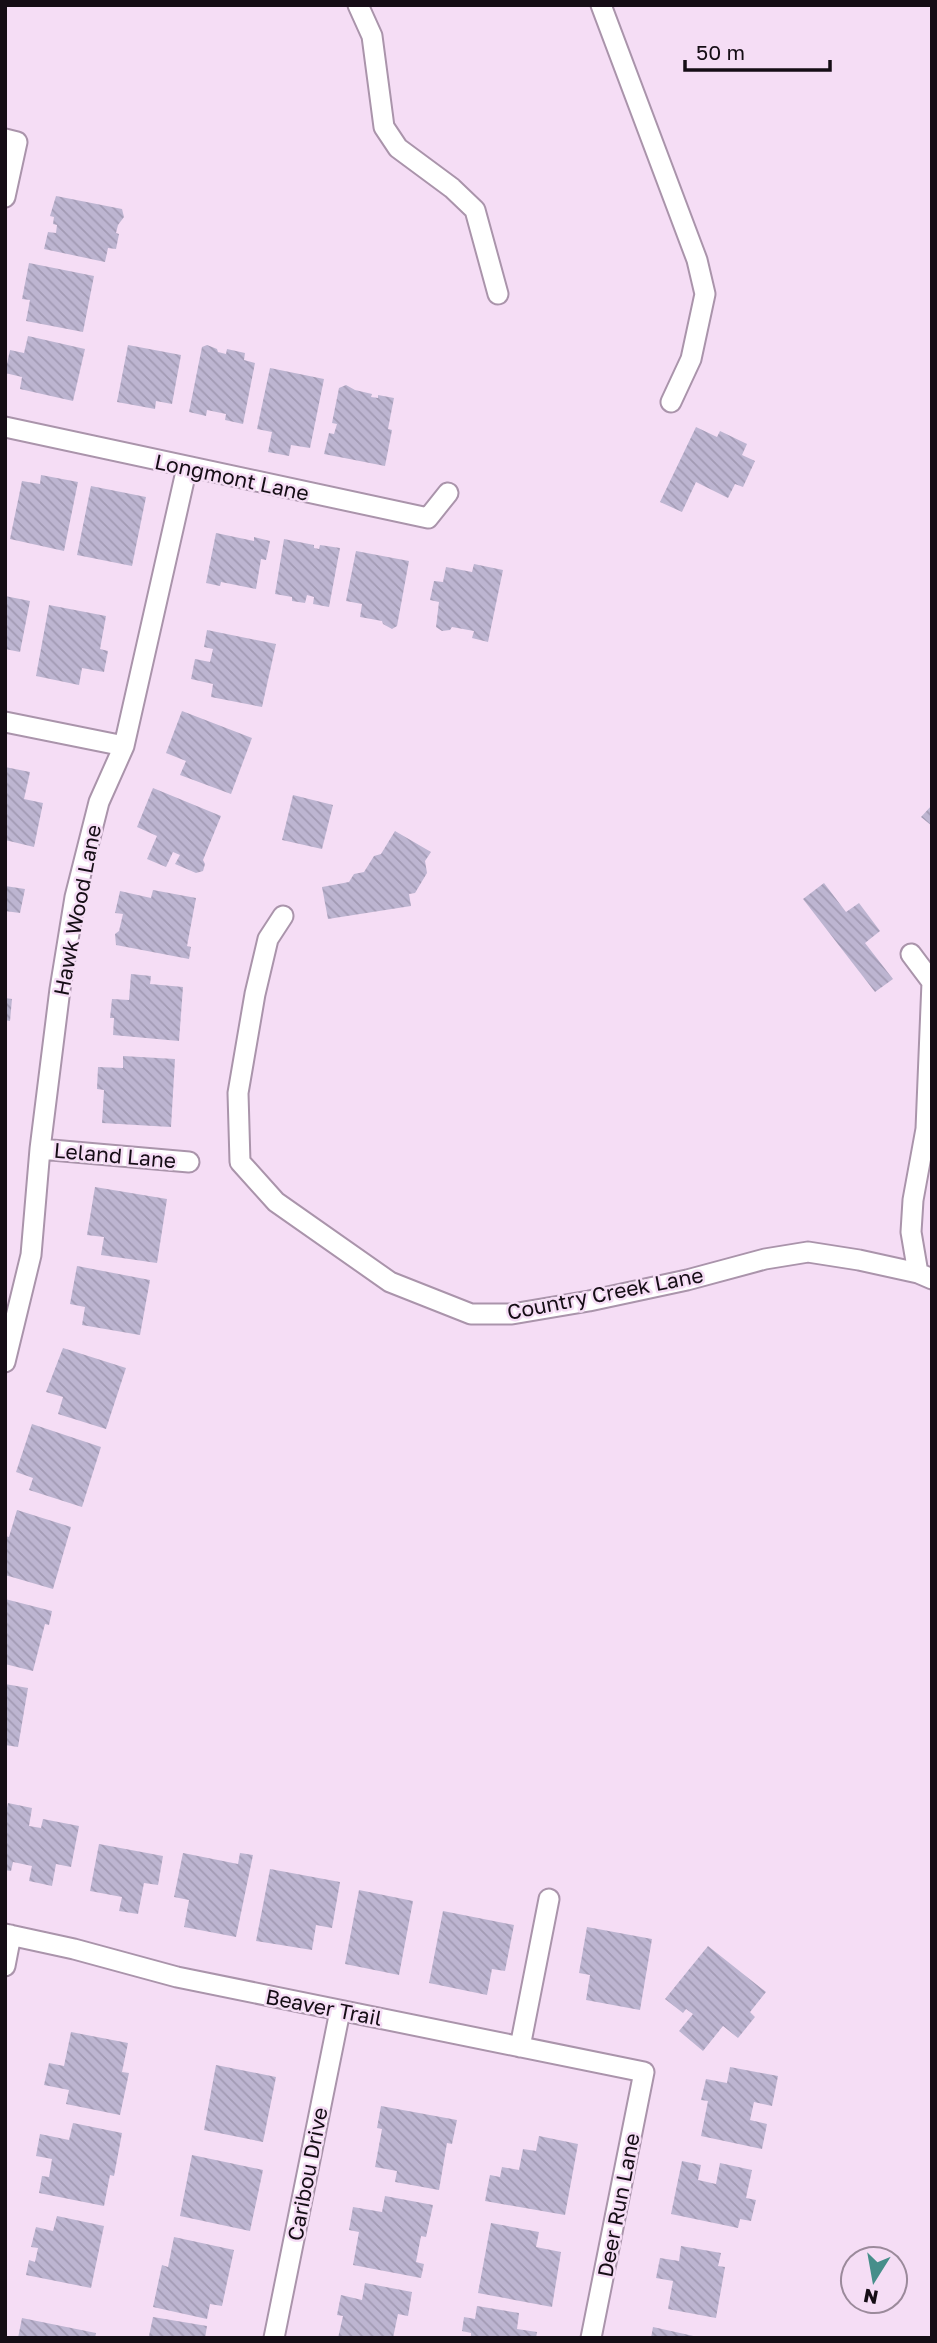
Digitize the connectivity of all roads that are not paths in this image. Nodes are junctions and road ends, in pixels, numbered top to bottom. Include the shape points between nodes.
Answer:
1 (358, 5) edge
2 (601, 5) edge
3 (11, 140) edge
4 (5, 197) edge
5 (498, 294) dead end
6 (671, 401) dead end
7 (5, 427) edge
8 (187, 467) junction
9 (448, 493) dead end
10 (5, 722) edge
11 (124, 746) junction
12 (283, 916) dead end
13 (911, 954) dead end
14 (40, 1149) junction
15 (189, 1162) dead end
16 (925, 1276) edge
17 (5, 1362) edge
18 (550, 1899) dead end
19 (8, 1935) edge
20 (5, 1966) edge
21 (340, 2011) junction
22 (520, 2046) junction
23 (644, 2072) joint
24 (274, 2338) edge
25 (591, 2338) edge

1 - 5 street via 372,36 384,127 398,148 475,210
2 - 6 street via 697,260 705,294 691,359
3 - 4 street
7 - 8 street, Longmont Lane
8 - 9 street, Longmont Lane via 428,518
8 - 11 street, Hawk Wood Lane
10 - 11 street
11 - 14 street, Hawk Wood Lane via 99,802 75,897
12 - 16 street, Country Creek Lane via 268,939 255,994 238,1093 240,1162 276,1202 390,1282 471,1314 512,1314 807,1252
13 - 16 street via 932,982 926,1129 911,1232
14 - 15 street, Leland Lane
14 - 17 street, Hawk Wood Lane via 31,1255
18 - 22 street
19 - 20 street
19 - 21 street, Beaver Trail
21 - 22 street, Beaver Trail
21 - 24 street, Caribou Drive
22 - 23 street, Beaver Trail
23 - 25 street, Deer Run Lane

